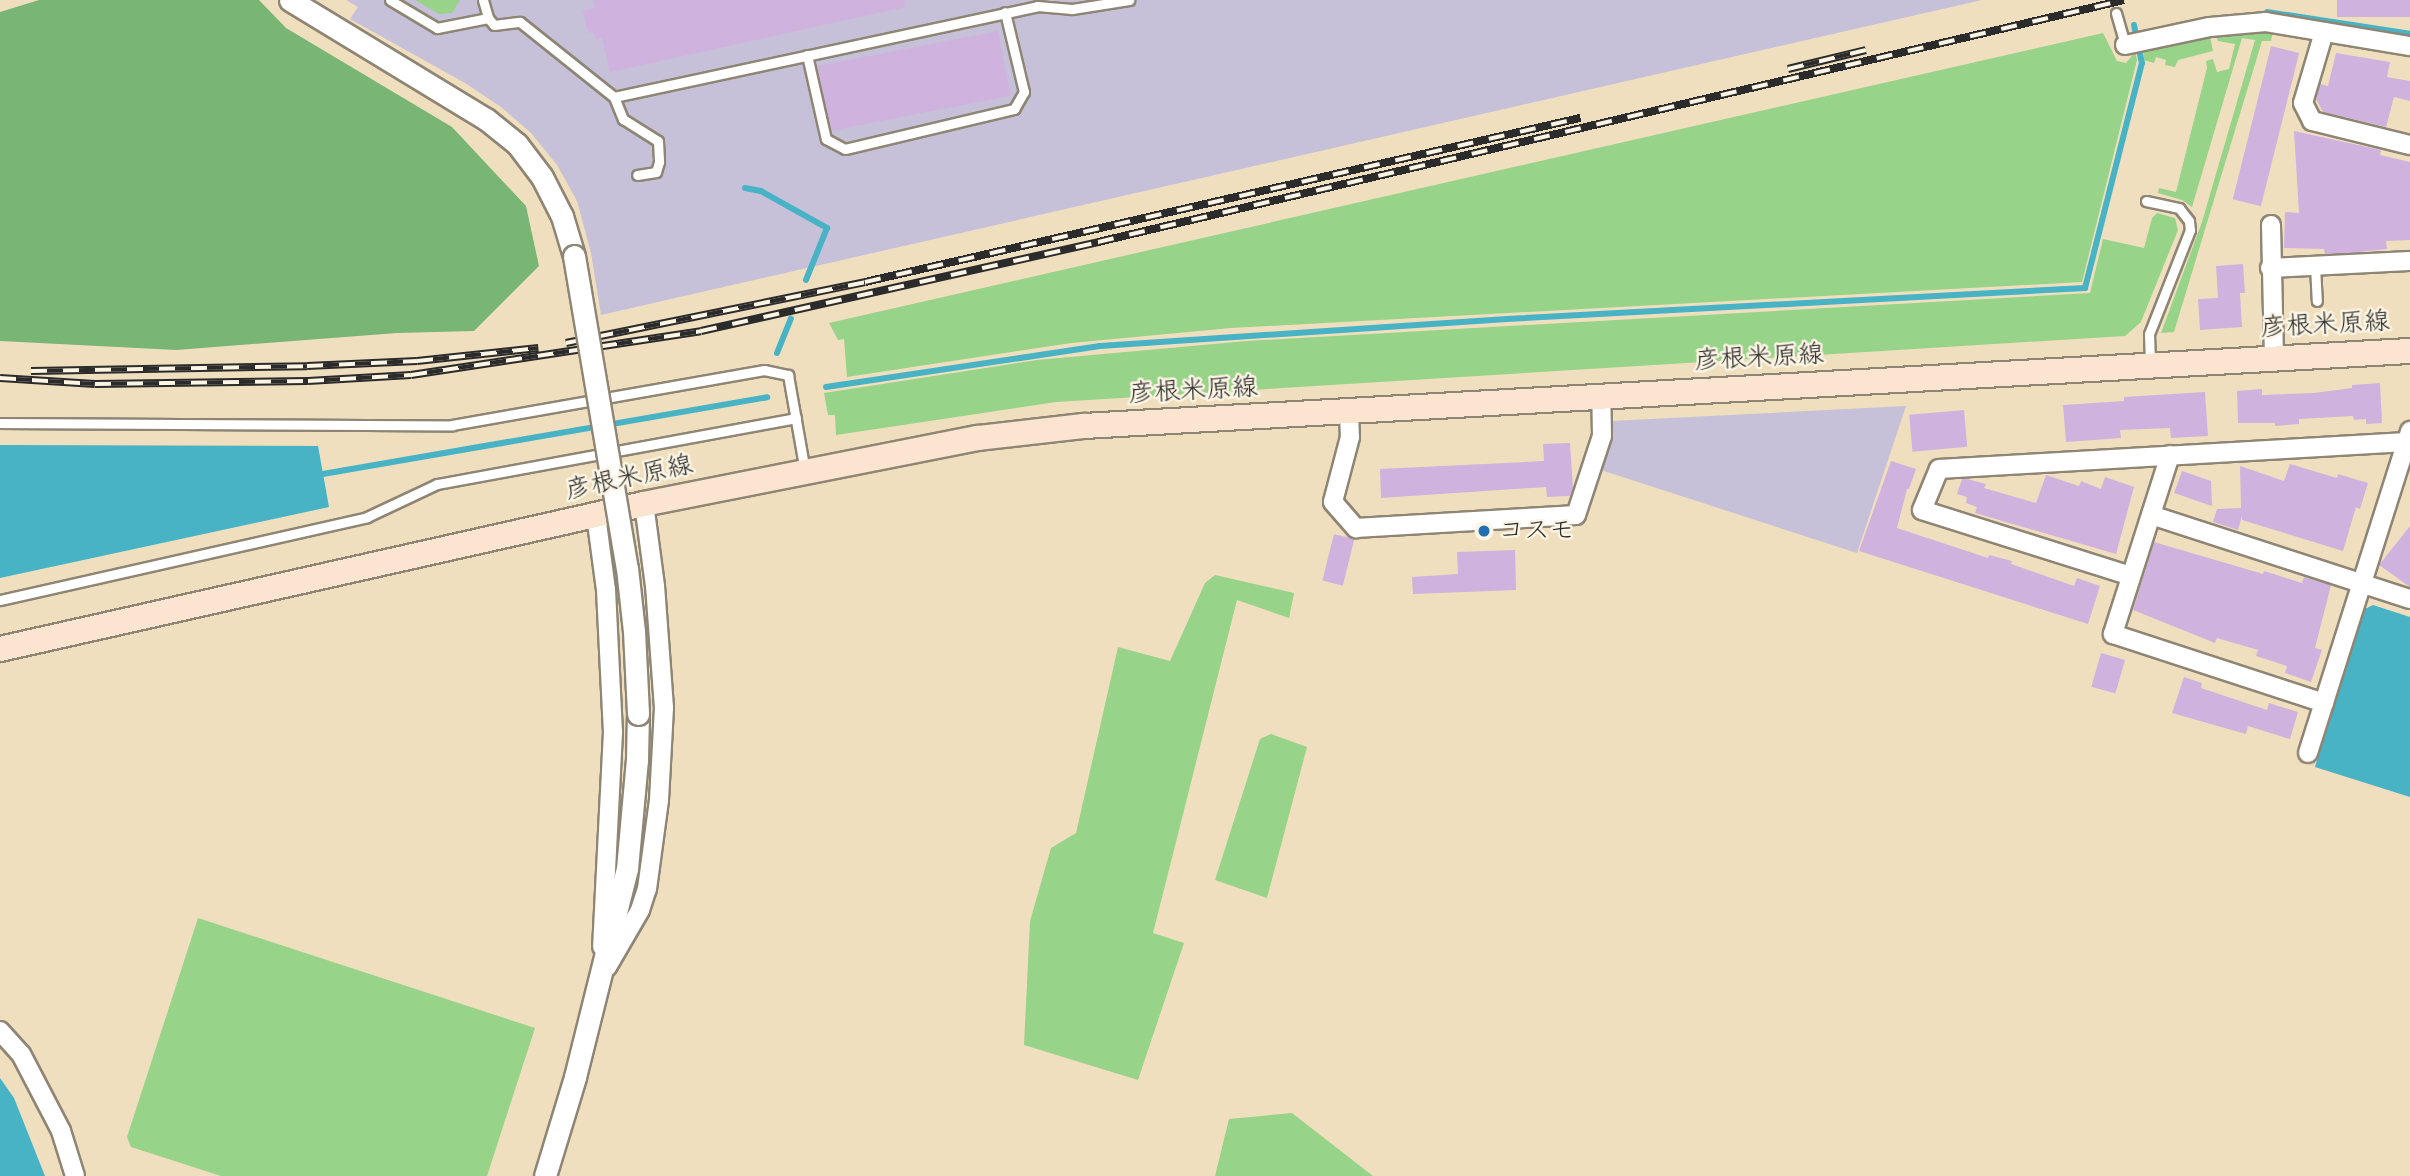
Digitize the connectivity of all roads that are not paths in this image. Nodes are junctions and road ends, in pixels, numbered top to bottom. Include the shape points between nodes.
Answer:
1 (290, 0) edge
2 (390, 0) edge
3 (484, 0) edge
4 (1046, 0) edge
5 (1129, 0) edge
6 (1037, 5) junction
7 (1005, 12) junction
8 (2116, 13) dead end
9 (488, 18) junction
10 (2324, 32) junction
11 (2124, 45) joint
12 (2410, 46) edge
13 (807, 55) junction
14 (614, 97) junction
15 (2410, 145) edge
16 (637, 176) dead end
17 (2146, 201) dead end
18 (2271, 225) dead end
19 (2410, 261) edge
20 (2315, 266) junction
21 (2270, 268) junction
22 (2317, 301) dead end
23 (2410, 351) edge
24 (2274, 357) junction
25 (2150, 364) junction
26 (1601, 397) junction
27 (1349, 411) junction
28 (796, 418) junction
29 (0, 423) edge
30 (2408, 437) edge
31 (2170, 455) junction
32 (2404, 470) edge
33 (805, 472) junction
34 (644, 503) junction
35 (596, 515) junction
36 (2151, 515) junction
37 (2131, 576) junction
38 (2362, 583) junction
39 (2410, 598) edge
40 (0, 600) edge
41 (0, 649) edge
42 (2324, 703) junction
43 (2308, 753) dead end
44 (601, 978) junction
45 (0, 1031) edge
46 (75, 1176) edge
47 (545, 1176) edge

1 - 44 street, bridge via 314,9 517,144 542,177 562,216 574,256 634,631 638,760 627,869
2 - 9 lane via 437,28
3 - 9 lane
4 - 6 lane
5 - 6 lane via 1072,9
6 - 7 lane
7 - 13 lane
7 - 13 lane via 1024,92 1014,110 845,149 826,139
8 - 11 lane
9 - 14 lane via 494,24 520,22
10 - 11 street via 2266,22 2210,27
10 - 12 street
10 - 15 street via 2303,103 2312,121
13 - 14 lane
14 - 16 lane via 623,119 658,141 656,172
17 - 25 lane via 2179,208 2190,230 2149,334
18 - 21 street via 2267,245
19 - 20 street
20 - 21 street
20 - 22 lane
21 - 24 street
23 - 24 main road, 彦根米原線
24 - 25 main road, 彦根米原線
25 - 26 main road, 彦根米原線
26 - 27 main road, 彦根米原線
26 - 27 street via 1602,436 1576,515 1356,528 1333,502 1350,437
27 - 33 main road, 彦根米原線 via 1084,426 1005,435
28 - 29 lane via 788,375 764,370 452,425
28 - 33 lane
28 - 40 lane via 437,484 367,517
30 - 31 street
30 - 32 street
31 - 36 street
31 - 37 street via 1939,469 1922,510
32 - 38 street
33 - 34 main road, 彦根米原線
34 - 35 main road, 彦根米原線
34 - 44 street via 664,708 659,800 648,889
35 - 41 main road, 彦根米原線
35 - 44 street via 606,590 614,732
36 - 37 street
36 - 38 street
37 - 42 street via 2113,634
38 - 39 street
38 - 42 street
42 - 43 street
44 - 47 street
45 - 46 street via 27,1065 61,1132

